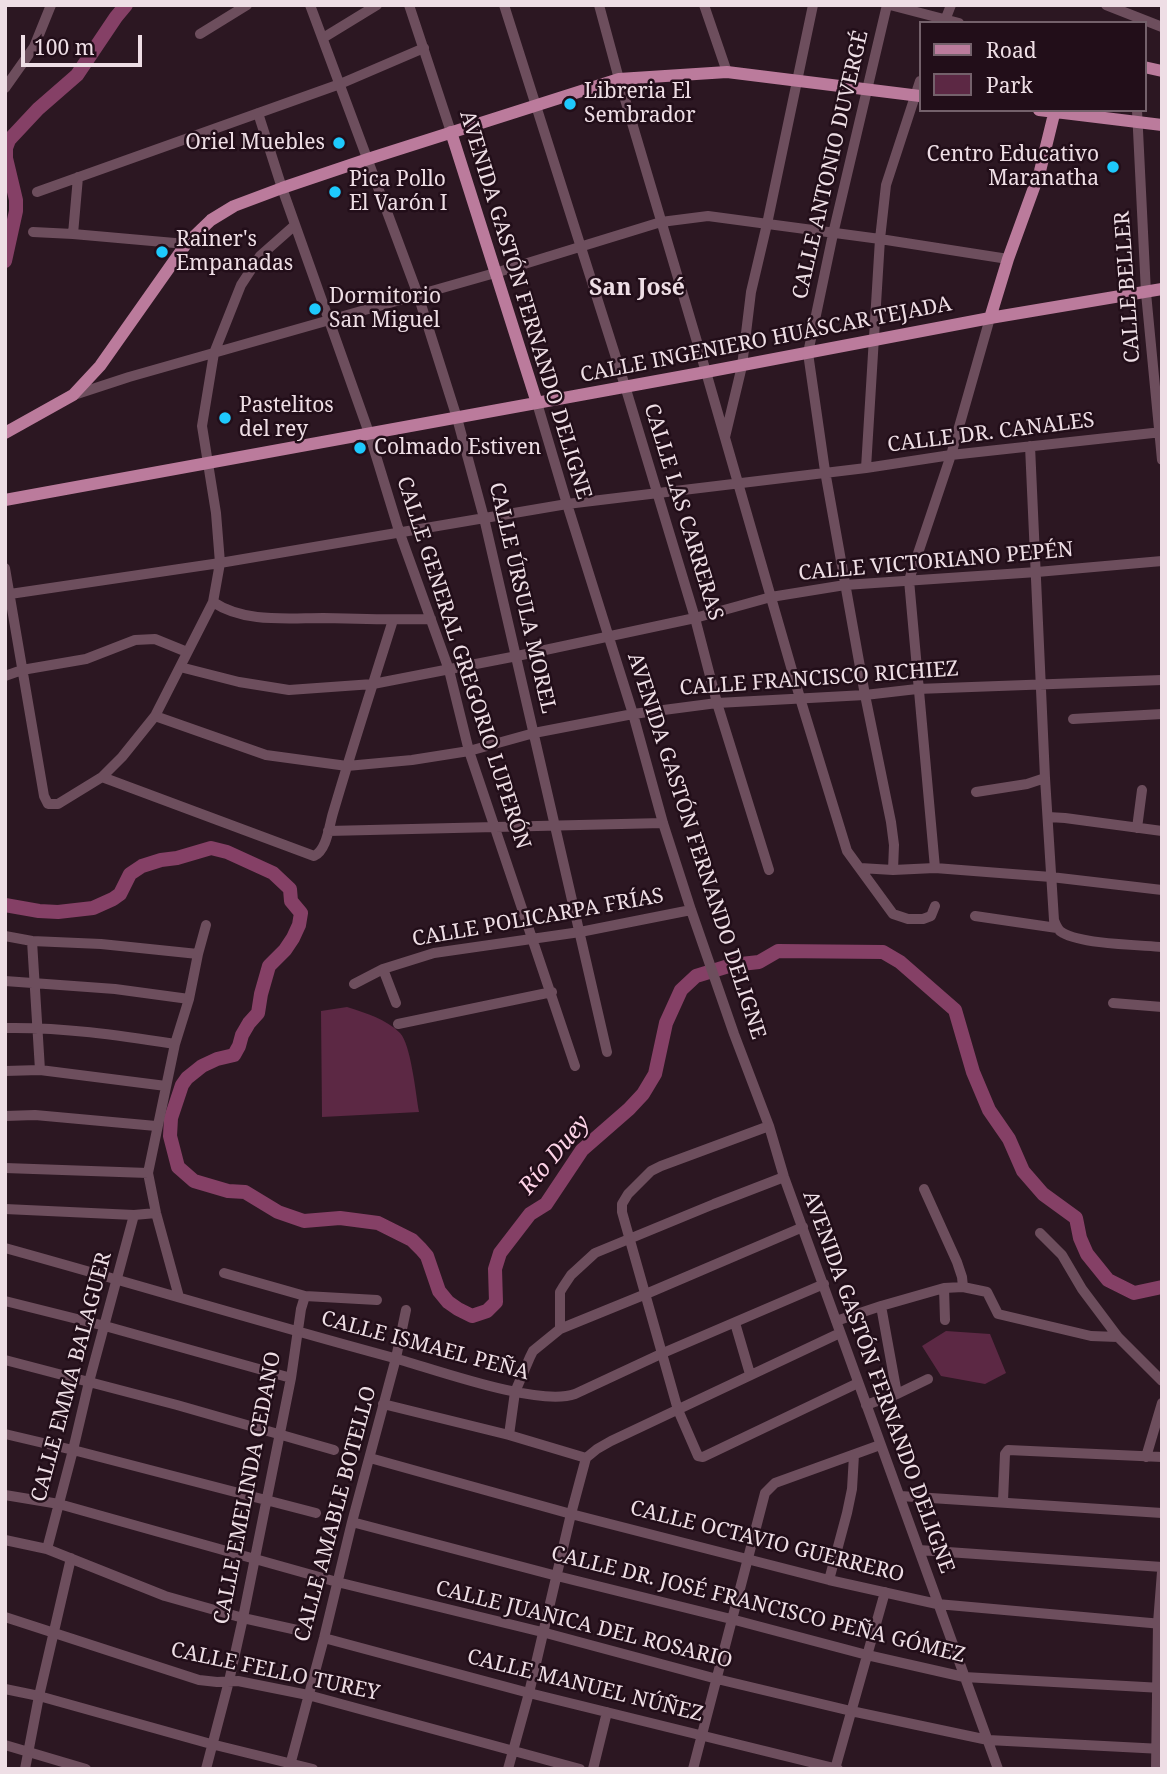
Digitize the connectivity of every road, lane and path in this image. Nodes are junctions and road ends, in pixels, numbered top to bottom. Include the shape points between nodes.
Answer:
1 (51, 5) edge
2 (247, 5) edge
3 (310, 5) edge
4 (377, 5) edge
5 (409, 5) edge
6 (504, 5) edge
7 (599, 5) edge
8 (704, 5) edge
9 (813, 5) edge
10 (889, 5) edge
11 (951, 5) edge
12 (1107, 5) edge
13 (1124, 8) edge
14 (944, 21) edge
15 (1162, 27) edge
16 (200, 34) dead end
17 (323, 38) junction
18 (424, 48) junction
19 (727, 72) junction
20 (619, 79) junction
21 (797, 81) junction
22 (340, 84) junction
23 (5, 88) edge
24 (867, 88) junction
25 (917, 95) edge
26 (536, 104) junction
27 (1055, 112) edge
28 (1071, 112) edge
29 (258, 113) junction
30 (1137, 116) edge
31 (1162, 125) edge
32 (451, 132) junction
33 (368, 159) junction
34 (78, 177) junction
35 (282, 188) junction
36 (37, 192) dead end
37 (661, 222) junction
38 (767, 224) junction
39 (295, 226) junction
40 (33, 232) dead end
41 (73, 234) junction
42 (833, 234) junction
43 (880, 239) junction
44 (186, 244) junction
45 (581, 247) junction
46 (1008, 259) junction
47 (495, 273) junction
48 (1155, 292) edge
49 (418, 295) junction
50 (990, 318) junction
51 (329, 321) junction
52 (875, 340) junction
53 (214, 353) junction
54 (808, 353) junction
55 (742, 366) junction
56 (706, 372) junction
57 (625, 386) junction
58 (73, 395) junction
59 (537, 402) junction
60 (457, 418) junction
61 (1161, 432) edge
62 (5, 433) edge
63 (369, 433) junction
64 (725, 437) junction
65 (1030, 446) junction
66 (951, 455) junction
67 (1162, 460) edge
68 (209, 464) junction
69 (866, 468) junction
70 (825, 471) junction
71 (737, 482) junction
72 (658, 493) junction
73 (5, 500) edge
74 (567, 504) junction
75 (484, 517) junction
76 (400, 531) junction
77 (1162, 561) edge
78 (220, 563) junction
79 (5, 568) edge
80 (1037, 572) junction
81 (909, 580) junction
82 (845, 585) junction
83 (8, 595) edge
84 (771, 597) junction
85 (213, 602) junction
86 (695, 618) junction
87 (431, 619) junction
88 (393, 620) junction
89 (609, 636) junction
90 (187, 652) junction
91 (517, 656) junction
92 (180, 667) junction
93 (22, 670) junction
94 (449, 670) junction
95 (5, 676) edge
96 (1162, 680) edge
97 (373, 684) junction
98 (1041, 684) junction
99 (918, 689) junction
100 (865, 695) junction
101 (800, 698) junction
102 (717, 703) junction
103 (633, 714) junction
104 (1162, 714) edge
105 (155, 716) junction
106 (1073, 719) dead end
107 (534, 733) junction
108 (469, 751) junction
109 (346, 766) junction
110 (102, 777) junction
111 (1045, 778) junction
112 (1142, 790) dead end
113 (976, 792) dead end
114 (1048, 817) junction
115 (663, 823) junction
116 (555, 825) junction
117 (495, 827) junction
118 (1137, 828) junction
119 (328, 831) junction
120 (1162, 831) edge
121 (860, 868) junction
122 (935, 868) junction
123 (769, 870) dead end
124 (893, 870) junction
125 (1051, 877) junction
126 (1162, 890) edge
127 (935, 906) dead end
128 (691, 910) junction
129 (975, 916) dead end
130 (206, 925) dead end
131 (1059, 930) junction
132 (580, 932) junction
133 (5, 936) edge
134 (533, 939) junction
135 (32, 940) junction
136 (1162, 947) edge
137 (198, 954) junction
138 (383, 969) junction
139 (5, 981) edge
140 (34, 983) junction
141 (354, 984) dead end
142 (552, 992) junction
143 (189, 999) junction
144 (396, 1003) dead end
145 (1113, 1003) dead end
146 (1162, 1007) edge
147 (398, 1024) dead end
148 (37, 1027) junction
149 (5, 1028) edge
150 (175, 1044) junction
151 (607, 1052) dead end
152 (575, 1066) dead end
153 (40, 1070) junction
154 (5, 1071) edge
155 (166, 1086) junction
156 (5, 1116) edge
157 (156, 1126) junction
158 (769, 1126) junction
159 (5, 1168) edge
160 (148, 1173) junction
161 (784, 1177) junction
162 (925, 1189) dead end
163 (5, 1209) edge
164 (156, 1213) junction
165 (134, 1215) junction
166 (803, 1227) junction
167 (1040, 1233) dead end
168 (628, 1239) junction
169 (5, 1248) edge
170 (224, 1273) dead end
171 (117, 1279) junction
172 (824, 1284) junction
173 (963, 1287) junction
174 (944, 1289) junction
175 (646, 1294) junction
176 (305, 1296) junction
177 (179, 1297) junction
178 (377, 1300) dead end
179 (5, 1301) edge
180 (881, 1306) junction
181 (406, 1310) dead end
182 (945, 1320) dead end
183 (836, 1321) junction
184 (735, 1323) junction
185 (105, 1325) junction
186 (560, 1329) junction
187 (298, 1332) junction
188 (840, 1333) junction
189 (1118, 1337) junction
190 (663, 1353) junction
191 (396, 1359) junction
192 (5, 1360) edge
193 (750, 1374) junction
194 (292, 1378) junction
195 (928, 1378) dead end
196 (1162, 1381) edge
197 (89, 1382) junction
198 (858, 1383) junction
199 (515, 1392) junction
200 (897, 1394) junction
201 (1162, 1403) edge
202 (383, 1404) junction
203 (866, 1405) junction
204 (678, 1410) junction
205 (5, 1434) edge
206 (280, 1435) junction
207 (509, 1435) junction
208 (880, 1445) junction
209 (73, 1450) junction
210 (334, 1450) dead end
211 (854, 1455) junction
212 (1146, 1457) junction
213 (1162, 1457) edge
214 (370, 1458) junction
215 (586, 1458) junction
216 (5, 1494) edge
217 (900, 1496) junction
218 (267, 1501) junction
219 (1003, 1501) junction
220 (59, 1504) junction
221 (316, 1513) dead end
222 (1162, 1513) edge
223 (571, 1514) junction
224 (352, 1522) junction
225 (5, 1540) edge
226 (47, 1549) junction
227 (919, 1550) junction
228 (71, 1558) junction
229 (747, 1558) junction
230 (254, 1559) junction
231 (1162, 1570) edge
232 (556, 1576) junction
233 (830, 1580) junction
234 (337, 1582) junction
235 (885, 1592) junction
236 (937, 1604) junction
237 (5, 1617) edge
238 (243, 1618) junction
239 (731, 1619) junction
240 (1160, 1624) edge
241 (297, 1630) dead end
242 (55, 1632) junction
243 (542, 1632) junction
244 (324, 1638) junction
245 (867, 1655) junction
246 (964, 1677) junction
247 (717, 1679) junction
248 (229, 1681) junction
249 (1160, 1688) edge
250 (5, 1689) edge
251 (529, 1693) junction
252 (308, 1695) junction
253 (38, 1696) junction
254 (851, 1711) junction
255 (607, 1712) junction
256 (702, 1736) junction
257 (988, 1740) junction
258 (211, 1744) junction
259 (5, 1745) edge
260 (1159, 1749) edge
261 (513, 1751) junction
262 (28, 1753) junction
263 (289, 1766) edge
264 (836, 1768) edge
265 (25, 1769) edge
266 (86, 1769) edge
267 (206, 1769) edge
268 (313, 1769) edge
269 (508, 1769) edge
270 (580, 1769) edge
271 (593, 1769) edge
272 (694, 1769) edge
273 (998, 1769) edge
274 (1156, 1769) edge

1 - 23 street via 34,47
2 - 16 street
3 - 17 street, CALLE ÚRSULA MOREL
4 - 17 street
5 - 18 street, AVENIDA GASTÓN FERNANDO DELIGNE
6 - 26 street, CALLE LAS CARRERAS
7 - 20 street
8 - 19 street
9 - 21 street
10 - 14 street
10 - 24 street, CALLE ANTONIO DUVERGÉ
11 - 14 street
12 - 13 street
13 - 15 street
17 - 22 street, CALLE ÚRSULA MOREL
18 - 22 street
18 - 32 street, AVENIDA GASTÓN FERNANDO DELIGNE
19 - 20 main road
19 - 21 main road
20 - 26 main road
20 - 37 street
21 - 24 main road
21 - 38 street
22 - 29 street
22 - 33 street, CALLE ÚRSULA MOREL
24 - 25 main road
24 - 42 street, CALLE ANTONIO DUVERGÉ
25 - 43 street via 886,185
26 - 32 main road
26 - 45 street, CALLE LAS CARRERAS
27 - 46 main road via 1040,172
28 - 30 main road
29 - 34 street
29 - 35 street, CALLE GENERAL GREGORIO LUPERÓN
30 - 31 main road
30 - 48 street, CALLE BELLER
32 - 33 main road
32 - 47 main road, AVENIDA GASTÓN FERNANDO DELIGNE
33 - 35 main road
33 - 49 street, CALLE ÚRSULA MOREL
34 - 36 street
34 - 41 street
35 - 39 street, CALLE GENERAL GREGORIO LUPERÓN
35 - 44 main road via 234,206
37 - 38 street via 708,216
37 - 45 street
37 - 56 street
38 - 42 street
38 - 55 street via 751,292
39 - 51 street, CALLE GENERAL GREGORIO LUPERÓN
39 - 53 street via 260,256 241,285
40 - 41 street
41 - 44 street
42 - 43 street
42 - 54 street, CALLE ANTONIO DUVERGÉ
43 - 46 street
43 - 52 street
44 - 58 main road via 100,366
45 - 47 street
45 - 57 street, CALLE LAS CARRERAS
46 - 50 main road
47 - 49 street
47 - 59 main road, AVENIDA GASTÓN FERNANDO DELIGNE
48 - 50 main road, CALLE INGENIERO HUÁSCAR TEJADA
48 - 61 street, CALLE BELLER
49 - 51 street
49 - 60 street, CALLE ÚRSULA MOREL
50 - 52 main road, CALLE INGENIERO HUÁSCAR TEJADA
50 - 66 street
51 - 53 street
51 - 63 street, CALLE GENERAL GREGORIO LUPERÓN
52 - 54 main road, CALLE INGENIERO HUÁSCAR TEJADA
52 - 69 street
53 - 58 street
53 - 68 street via 202,426
54 - 55 main road, CALLE INGENIERO HUÁSCAR TEJADA
54 - 70 street, CALLE ANTONIO DUVERGÉ
55 - 56 main road, CALLE INGENIERO HUÁSCAR TEJADA
55 - 64 street
56 - 57 main road, CALLE INGENIERO HUÁSCAR TEJADA
56 - 64 street
57 - 59 main road, CALLE INGENIERO HUÁSCAR TEJADA
57 - 72 street, CALLE LAS CARRERAS
58 - 62 main road
59 - 60 main road, CALLE INGENIERO HUÁSCAR TEJADA
59 - 74 street, AVENIDA GASTÓN FERNANDO DELIGNE
60 - 63 main road, CALLE INGENIERO HUÁSCAR TEJADA
60 - 75 street, CALLE ÚRSULA MOREL
61 - 65 street, CALLE DR. CANALES
61 - 67 street, CALLE BELLER
63 - 68 main road, CALLE INGENIERO HUÁSCAR TEJADA
63 - 76 street, CALLE GENERAL GREGORIO LUPERÓN
64 - 71 street
65 - 66 street, CALLE DR. CANALES
65 - 80 street
66 - 69 street, CALLE DR. CANALES
66 - 81 street
68 - 73 main road, CALLE INGENIERO HUÁSCAR TEJADA
68 - 78 street
69 - 70 street, CALLE DR. CANALES
70 - 71 street, CALLE DR. CANALES
70 - 82 street, CALLE ANTONIO DUVERGÉ
71 - 72 street, CALLE DR. CANALES
71 - 84 street
72 - 74 street, CALLE DR. CANALES
72 - 86 street, CALLE LAS CARRERAS
74 - 75 street, CALLE DR. CANALES
74 - 89 street, AVENIDA GASTÓN FERNANDO DELIGNE
75 - 76 street, CALLE DR. CANALES
75 - 91 street, CALLE ÚRSULA MOREL
76 - 78 street, CALLE DR. CANALES
76 - 87 street, CALLE GENERAL GREGORIO LUPERÓN
77 - 80 street, CALLE VICTORIANO PEPÉN
78 - 83 street, CALLE DR. CANALES
78 - 85 street
79 - 83 street
80 - 81 street, CALLE VICTORIANO PEPÉN
80 - 98 street
81 - 82 street, CALLE VICTORIANO PEPÉN
81 - 99 street
82 - 84 street, CALLE VICTORIANO PEPÉN
82 - 100 street, CALLE ANTONIO DUVERGÉ
83 - 93 street
84 - 86 street, CALLE VICTORIANO PEPÉN
84 - 101 street
85 - 88 street via 225,610 260,617
85 - 90 street
86 - 89 street, CALLE VICTORIANO PEPÉN
86 - 102 street, CALLE LAS CARRERAS
87 - 88 street
87 - 94 street, CALLE GENERAL GREGORIO LUPERÓN
88 - 97 street
89 - 91 street, CALLE VICTORIANO PEPÉN
89 - 103 street, AVENIDA GASTÓN FERNANDO DELIGNE
90 - 92 street
90 - 93 street via 155,639 135,640 86,659
91 - 94 street, CALLE VICTORIANO PEPÉN
91 - 107 street, CALLE ÚRSULA MOREL
92 - 97 street, CALLE VICTORIANO PEPÉN via 289,690
92 - 105 street
93 - 95 street
93 - 110 street via 48,804 58,804
94 - 97 street, CALLE VICTORIANO PEPÉN
94 - 108 street, CALLE GENERAL GREGORIO LUPERÓN
96 - 98 street, CALLE FRANCISCO RICHIEZ
97 - 109 street
98 - 99 street, CALLE FRANCISCO RICHIEZ
98 - 111 street
99 - 100 street, CALLE FRANCISCO RICHIEZ
99 - 122 street
100 - 101 street, CALLE FRANCISCO RICHIEZ
100 - 124 street, CALLE ANTONIO DUVERGÉ via 891,822
101 - 102 street, CALLE FRANCISCO RICHIEZ
101 - 121 street via 847,851
102 - 103 street, CALLE FRANCISCO RICHIEZ
102 - 123 street, CALLE LAS CARRERAS
103 - 107 street, CALLE FRANCISCO RICHIEZ
103 - 115 street, AVENIDA GASTÓN FERNANDO DELIGNE
104 - 106 street
105 - 109 street, CALLE FRANCISCO RICHIEZ via 267,755
105 - 110 street
107 - 108 street, CALLE FRANCISCO RICHIEZ
107 - 116 street, CALLE ÚRSULA MOREL
108 - 109 street, CALLE FRANCISCO RICHIEZ
108 - 117 street, CALLE GENERAL GREGORIO LUPERÓN
109 - 119 street
110 - 119 street via 314,856 320,853
111 - 113 street
111 - 114 street
112 - 118 street
114 - 118 street
114 - 125 street
115 - 116 street
115 - 128 street, AVENIDA GASTÓN FERNANDO DELIGNE
116 - 117 street
116 - 132 street, CALLE ÚRSULA MOREL
117 - 119 street
117 - 134 street, CALLE GENERAL GREGORIO LUPERÓN
118 - 120 street
121 - 124 street
121 - 127 street via 892,915 923,919 931,916
122 - 124 street
122 - 125 street
125 - 126 street
125 - 131 street
128 - 132 street, CALLE POLICARPA FRÍAS
128 - 158 street, AVENIDA GASTÓN FERNANDO DELIGNE
129 - 131 street
130 - 137 street
131 - 136 street via 1091,940
132 - 134 street, CALLE POLICARPA FRÍAS
132 - 151 street, CALLE ÚRSULA MOREL
133 - 135 street
134 - 138 street, CALLE POLICARPA FRÍAS via 433,953
134 - 142 street, CALLE GENERAL GREGORIO LUPERÓN
135 - 137 street
135 - 140 street
137 - 143 street
138 - 141 street, CALLE POLICARPA FRÍAS
138 - 144 street
139 - 140 street
140 - 143 street
140 - 148 street
142 - 147 street
142 - 152 street, CALLE GENERAL GREGORIO LUPERÓN
143 - 150 street
145 - 146 street
148 - 149 street
148 - 150 street
148 - 153 street
150 - 155 street
153 - 154 street
153 - 155 street
155 - 157 street
156 - 157 street
157 - 160 street
158 - 161 street, AVENIDA GASTÓN FERNANDO DELIGNE
158 - 168 street via 651,1171 622,1204
159 - 160 street
160 - 164 street
161 - 166 street, AVENIDA GASTÓN FERNANDO DELIGNE
161 - 168 street
162 - 173 street
163 - 165 street
164 - 165 street
164 - 177 street
165 - 171 street, CALLE EMMA BALAGUER
166 - 172 street, AVENIDA GASTÓN FERNANDO DELIGNE
166 - 175 street
167 - 189 street via 1062,1255
168 - 175 street
168 - 186 street via 595,1253 571,1275 560,1292
169 - 171 street, CALLE ISMAEL PEÑA
170 - 176 street
171 - 177 street, CALLE ISMAEL PEÑA
171 - 185 street, CALLE EMMA BALAGUER
172 - 183 street, AVENIDA GASTÓN FERNANDO DELIGNE
172 - 184 street, CALLE ISMAEL PEÑA
173 - 174 street
173 - 189 street via 987,1292 998,1314 1091,1336
174 - 180 street
174 - 182 street
175 - 186 street
175 - 190 street
176 - 178 street
176 - 187 street, CALLE EMELINDA CEDANO
177 - 187 street, CALLE ISMAEL PEÑA
179 - 185 street
180 - 183 street
180 - 200 street
181 - 191 street, CALLE AMABLE BOTELLO
183 - 188 street, AVENIDA GASTÓN FERNANDO DELIGNE
184 - 190 street, CALLE ISMAEL PEÑA
184 - 193 street
185 - 194 street
185 - 197 street, CALLE EMMA BALAGUER
186 - 199 street via 533,1352
187 - 191 street, CALLE ISMAEL PEÑA
187 - 194 street, CALLE EMELINDA CEDANO
188 - 193 street
188 - 198 street, AVENIDA GASTÓN FERNANDO DELIGNE
189 - 196 street
190 - 199 street, CALLE ISMAEL PEÑA via 570,1396
190 - 204 street
191 - 199 street, CALLE ISMAEL PEÑA
191 - 202 street, CALLE AMABLE BOTELLO
192 - 197 street
193 - 204 street
194 - 206 street, CALLE EMELINDA CEDANO
195 - 200 street
197 - 206 street
197 - 209 street, CALLE EMMA BALAGUER
198 - 203 street, AVENIDA GASTÓN FERNANDO DELIGNE
198 - 204 street via 700,1457
199 - 207 street
200 - 203 street
201 - 212 street
202 - 207 street
202 - 214 street, CALLE AMABLE BOTELLO
203 - 208 street, AVENIDA GASTÓN FERNANDO DELIGNE
204 - 215 street via 611,1441
205 - 209 street
206 - 210 street
206 - 218 street, CALLE EMELINDA CEDANO
207 - 215 street
208 - 211 street
208 - 217 street, AVENIDA GASTÓN FERNANDO DELIGNE
209 - 218 street
209 - 220 street, CALLE EMMA BALAGUER
211 - 229 street via 769,1487
211 - 233 street via 852,1489
212 - 213 street
212 - 219 street via 1008,1450 1004,1454
214 - 223 street, CALLE OCTAVIO GUERRERO
214 - 224 street, CALLE AMABLE BOTELLO
215 - 223 street
216 - 220 street, CALLE JUANICA DEL ROSARIO
217 - 219 street
217 - 227 street, AVENIDA GASTÓN FERNANDO DELIGNE
218 - 221 street
218 - 230 street, CALLE EMELINDA CEDANO
219 - 222 street
220 - 226 street, CALLE EMMA BALAGUER
220 - 230 street, CALLE JUANICA DEL ROSARIO
223 - 229 street, CALLE OCTAVIO GUERRERO
223 - 232 street
224 - 232 street, CALLE DR. JOSÉ FRANCISCO PEÑA GÓMEZ
224 - 234 street, CALLE AMABLE BOTELLO
225 - 226 street
226 - 228 street
227 - 231 street
227 - 236 street, AVENIDA GASTÓN FERNANDO DELIGNE
228 - 238 street via 164,1595
228 - 242 street
229 - 233 street, CALLE OCTAVIO GUERRERO
229 - 239 street
230 - 234 street, CALLE JUANICA DEL ROSARIO
230 - 238 street, CALLE EMELINDA CEDANO
231 - 240 street
232 - 239 street, CALLE DR. JOSÉ FRANCISCO PEÑA GÓMEZ
232 - 243 street
233 - 235 street, CALLE OCTAVIO GUERRERO
234 - 243 street, CALLE JUANICA DEL ROSARIO
234 - 244 street, CALLE AMABLE BOTELLO
235 - 236 street, CALLE OCTAVIO GUERRERO
235 - 245 street
236 - 240 street, CALLE OCTAVIO GUERRERO
236 - 246 street, AVENIDA GASTÓN FERNANDO DELIGNE
237 - 242 street, CALLE FELLO TUREY
238 - 241 street
238 - 248 street, CALLE EMELINDA CEDANO
239 - 245 street, CALLE DR. JOSÉ FRANCISCO PEÑA GÓMEZ
239 - 247 street
240 - 249 street
242 - 248 street, CALLE FELLO TUREY via 199,1680
242 - 253 street
243 - 247 street, CALLE JUANICA DEL ROSARIO
243 - 251 street
244 - 251 street, CALLE MANUEL NÚÑEZ
244 - 252 street, CALLE AMABLE BOTELLO
245 - 246 street, CALLE DR. JOSÉ FRANCISCO PEÑA GÓMEZ
245 - 254 street
246 - 249 street, CALLE DR. JOSÉ FRANCISCO PEÑA GÓMEZ
246 - 257 street, AVENIDA GASTÓN FERNANDO DELIGNE
247 - 254 street, CALLE JUANICA DEL ROSARIO
247 - 256 street
248 - 252 street, CALLE FELLO TUREY
248 - 258 street, CALLE EMELINDA CEDANO
249 - 260 street
250 - 253 street
251 - 255 street, CALLE MANUEL NÚÑEZ
251 - 261 street
252 - 261 street, CALLE FELLO TUREY
252 - 263 street, CALLE AMABLE BOTELLO
253 - 258 street
253 - 262 street
254 - 257 street, CALLE JUANICA DEL ROSARIO
254 - 264 street
255 - 256 street, CALLE MANUEL NÚÑEZ
255 - 271 street
256 - 264 street, CALLE MANUEL NÚÑEZ
256 - 272 street
257 - 260 street, CALLE JUANICA DEL ROSARIO
257 - 273 street, AVENIDA GASTÓN FERNANDO DELIGNE
258 - 263 street
258 - 267 street, CALLE EMELINDA CEDANO
259 - 262 street
260 - 274 street
261 - 269 street
261 - 270 street, CALLE FELLO TUREY
262 - 265 street
262 - 266 street
263 - 268 street

